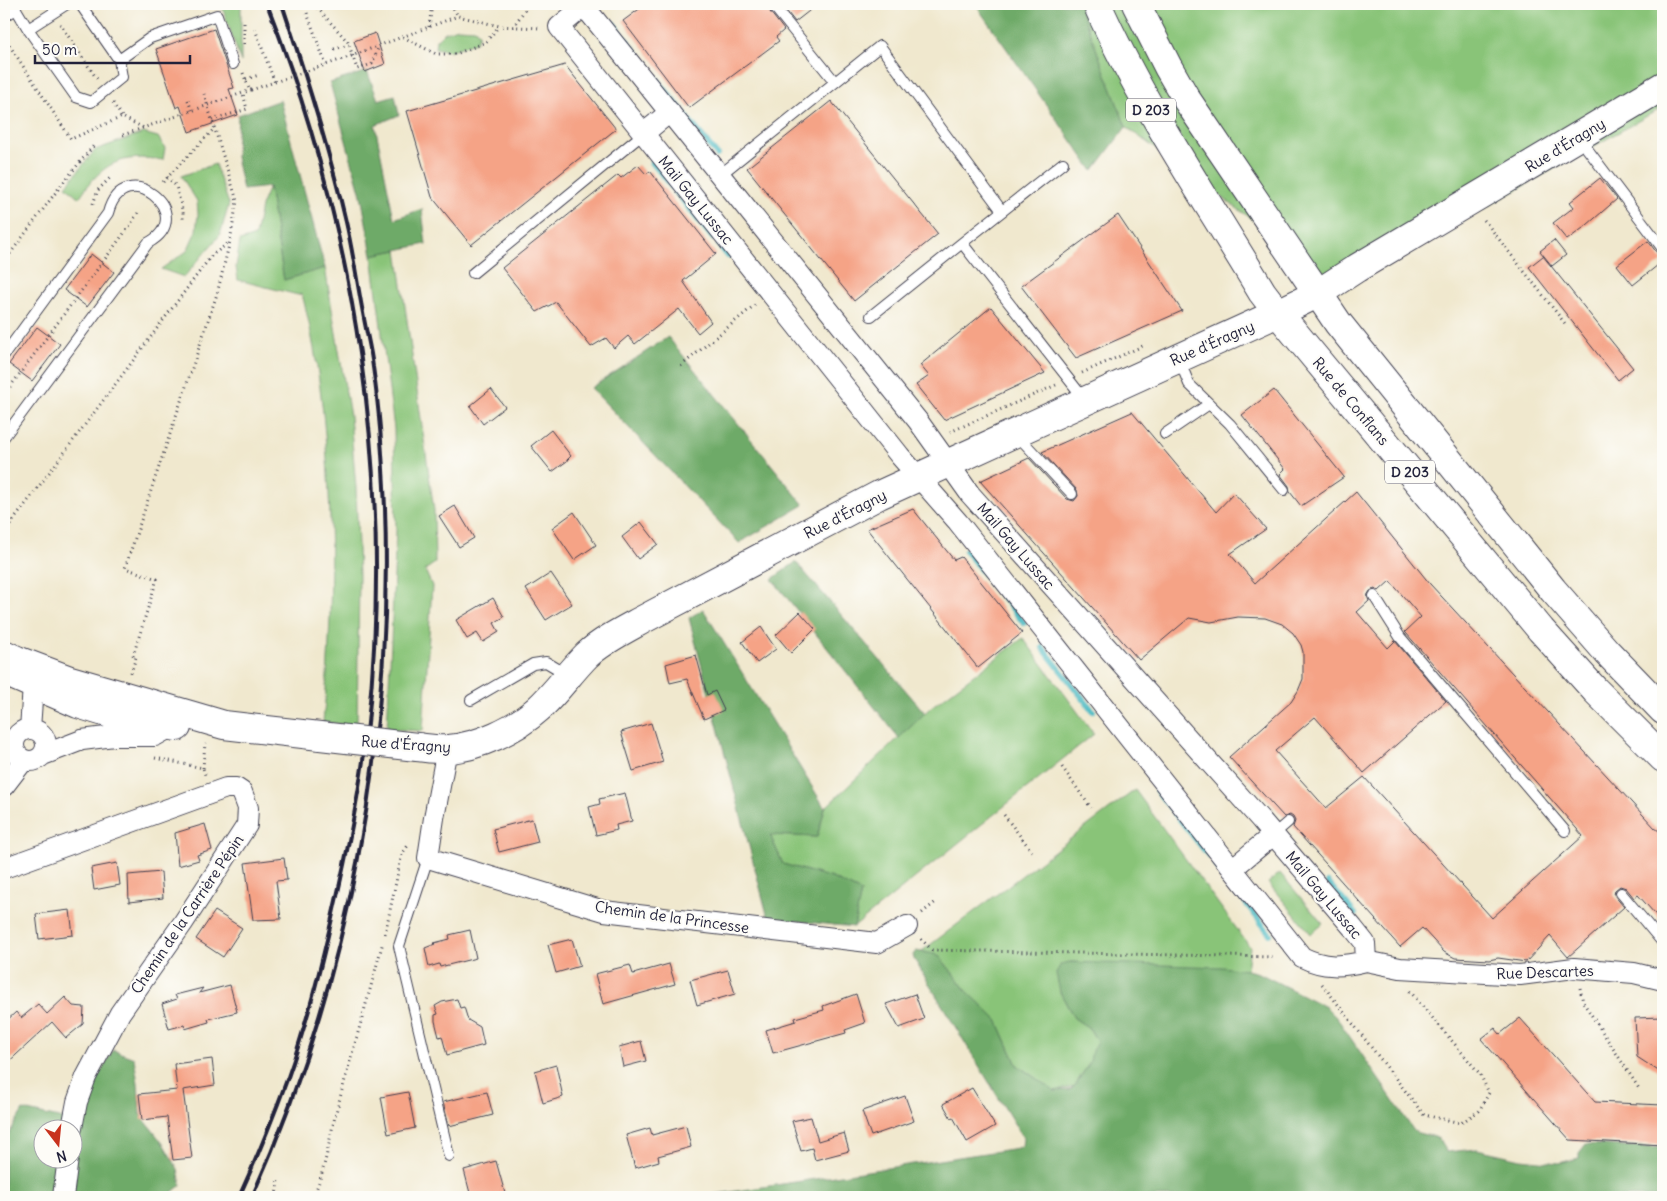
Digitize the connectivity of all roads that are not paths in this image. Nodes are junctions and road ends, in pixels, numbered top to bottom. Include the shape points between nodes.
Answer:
1 (7, 4) edge
2 (13, 4) edge
3 (67, 4) edge
4 (80, 4) edge
5 (772, 4) edge
6 (1096, 4) edge
7 (1136, 4) edge
8 (584, 5) edge
9 (4, 6) edge
10 (28, 28) junction
11 (119, 60) junction
12 (233, 64) dead end
13 (835, 82) junction
14 (1663, 86) edge
15 (670, 112) junction
16 (643, 134) junction
17 (1578, 137) junction
18 (1063, 163) dead end
19 (720, 175) junction
20 (1002, 211) junction
21 (962, 243) junction
22 (775, 245) junction
23 (1663, 249) edge
24 (750, 267) junction
25 (473, 273) dead end
26 (1317, 294) junction
27 (1278, 314) junction
28 (871, 316) dead end
29 (4, 355) edge
30 (1179, 358) junction
31 (1085, 400) junction
32 (1209, 404) junction
33 (1014, 433) junction
34 (1165, 434) dead end
35 (4, 437) edge
36 (950, 464) junction
37 (920, 478) junction
38 (1284, 490) dead end
39 (1072, 494) dead end
40 (1374, 596) dead end
41 (4, 654) edge
42 (4, 672) edge
43 (568, 676) junction
44 (34, 686) junction
45 (102, 688) junction
46 (471, 700) dead end
47 (1663, 710) edge
48 (171, 727) junction
49 (214, 733) junction
50 (16, 734) edge
51 (447, 749) junction
52 (33, 758) junction
53 (1663, 758) edge
54 (4, 786) edge
55 (1281, 828) junction
56 (1565, 831) dead end
57 (428, 858) junction
58 (4, 868) edge
59 (1232, 869) junction
60 (1621, 893) dead end
61 (907, 926) road end
62 (1663, 942) edge
63 (1366, 960) junction
64 (1663, 980) edge
65 (74, 1118) edge
66 (449, 1156) dead end
67 (67, 1168) edge
68 (63, 1197) edge

1 - 9 street
2 - 10 lane
3 - 10 lane
4 - 11 lane
5 - 13 lane
6 - 27 street, Rue de Conflans / D 203 via 1165,133
7 - 26 street, D 203 via 1187,100
8 - 15 street, Mail Gay Lussac
8 - 16 street, Mail Gay Lussac via 559,27
10 - 11 lane via 76,97 91,102 122,77
11 - 12 lane via 150,38 217,16
13 - 19 lane
13 - 20 lane via 880,46
14 - 17 street, Rue d'Éragny
15 - 16 street
15 - 19 street, Mail Gay Lussac
16 - 24 street, Mail Gay Lussac
16 - 25 lane
17 - 23 lane
17 - 26 street, Rue d'Éragny
18 - 20 lane
19 - 22 street, Mail Gay Lussac
20 - 21 lane
21 - 28 lane
21 - 31 lane
22 - 24 street
22 - 36 street, Mail Gay Lussac
24 - 37 street, Mail Gay Lussac
26 - 27 street, Rue d'Éragny
26 - 47 street, D 203 via 1553,590
27 - 30 street, Rue d'Éragny
27 - 53 street, Rue de Conflans / D 203 via 1547,638 1606,703
29 - 35 lane via 108,213 114,200 126,190 135,188 149,191 158,198 165,211 160,232 148,243
30 - 31 street, Rue d'Éragny
30 - 32 lane via 1189,384
31 - 33 street, Rue d'Éragny
32 - 34 lane
32 - 38 lane via 1230,424
33 - 36 street, Rue d'Éragny
33 - 39 lane
36 - 37 street, Rue d'Éragny
36 - 55 street, Mail Gay Lussac via 975,499
37 - 43 street, Rue d'Éragny via 879,496 642,620 588,654
37 - 59 street, Mail Gay Lussac
40 - 56 lane via 1400,636
41 - 45 street, Rue d'Éragny via 70,680
42 - 44 street
43 - 46 lane via 546,662 533,664
43 - 51 street, Rue d'Éragny via 538,709 514,727 462,747
44 - 45 street via 44,682 78,694 95,694
44 - 48 street via 117,716
44 - 50 street
45 - 49 street, Rue d'Éragny
48 - 49 street via 206,728
48 - 52 street via 155,736 82,740
49 - 51 street, Rue d'Éragny, bridge via 320,736
50 - 52 street via 16,754
50 - 52 street via 38,731 45,739 46,745
51 - 57 street
52 - 54 street
55 - 59 street
55 - 63 street, Mail Gay Lussac via 1365,943
57 - 61 street, Chemin de la Princesse via 604,911 877,943
57 - 66 lane via 399,946
58 - 65 street, Chemin de la Carrière Pépin via 230,788 239,789 248,804 247,825 120,1013 86,1077
59 - 63 street, Mail Gay Lussac via 1302,957 1316,964 1348,966
60 - 62 lane
63 - 64 street, Rue Descartes via 1400,968 1520,975 1574,968 1634,973
67 - 68 street

